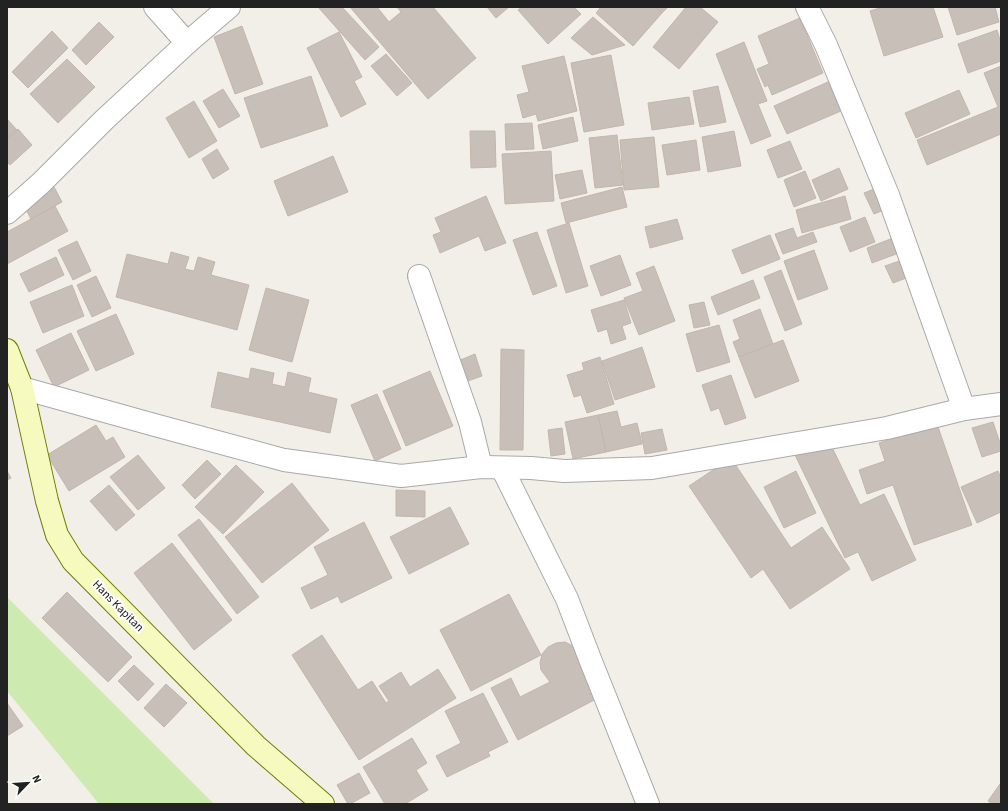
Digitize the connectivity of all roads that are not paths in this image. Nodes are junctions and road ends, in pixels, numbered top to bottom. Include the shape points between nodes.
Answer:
1 (155, 7) edge
2 (229, 7) edge
3 (807, 7) edge
4 (187, 43) junction
5 (7, 213) edge
6 (418, 276) dead end
7 (7, 350) edge
8 (22, 388) junction
9 (1001, 404) edge
10 (964, 409) junction
11 (492, 467) junction
12 (323, 804) edge
13 (648, 804) edge

1 - 4 street
2 - 4 street
3 - 10 street via 826,45 888,195
4 - 5 street
6 - 11 street via 470,422
7 - 8 street, Hans Kapitan
8 - 11 street via 284,460 401,476
8 - 12 street, Hans Kapitan via 57,535 73,561 256,746
9 - 10 street
10 - 11 street via 887,428 652,468 564,471
11 - 13 street via 567,599

